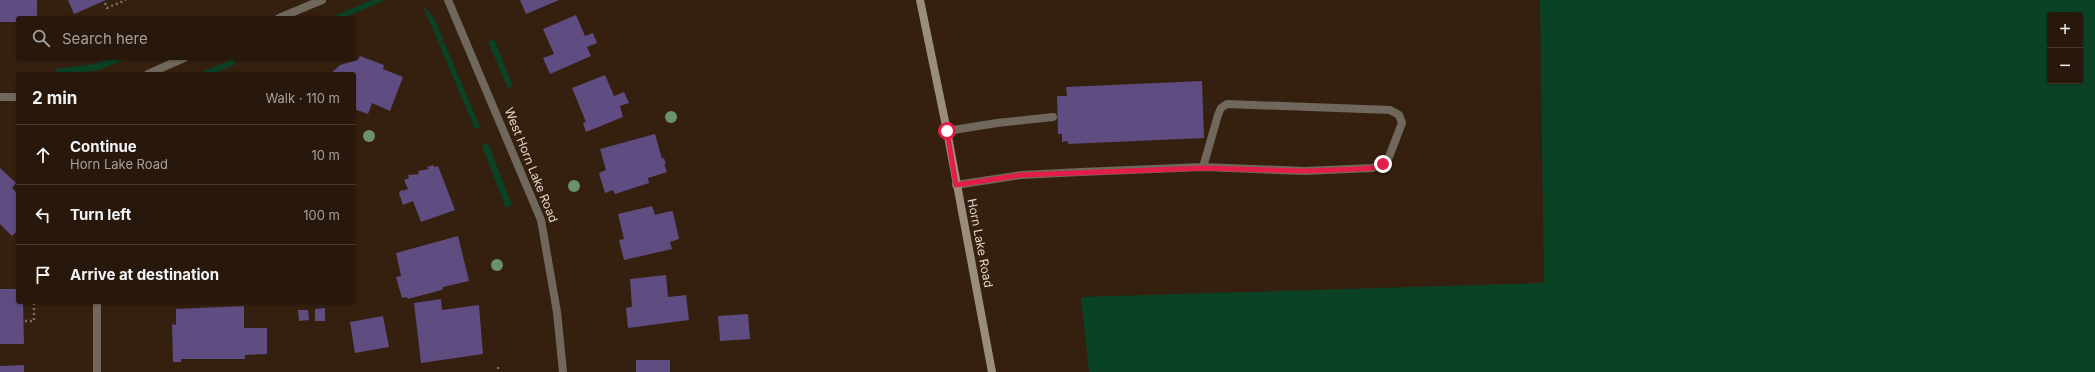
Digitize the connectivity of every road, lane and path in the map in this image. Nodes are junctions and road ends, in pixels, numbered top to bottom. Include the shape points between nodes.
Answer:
1 (126, 0) edge
2 (322, 0) edge
3 (448, 0) edge
4 (920, 0) edge
5 (105, 3) dead end
6 (284, 16) edge
7 (180, 60) edge
8 (152, 72) edge
9 (0, 97) edge
10 (16, 97) edge
11 (1053, 117) dead end
12 (947, 131) junction
13 (1203, 168) junction
14 (956, 185) junction
15 (34, 304) edge
16 (97, 304) edge
17 (25, 321) dead end
18 (498, 367) dead end
19 (97, 372) edge
20 (498, 372) edge
21 (563, 372) edge
22 (992, 372) edge

1 - 5 path via 107,8
2 - 6 street
3 - 21 street, West Horn Lake Road via 541,220 556,305
4 - 12 main road, Horn Lake Road
7 - 8 street
9 - 10 street
11 - 12 street
12 - 14 main road, Horn Lake Road
13 - 13 street via 1305,171 1372,168 1383,164 1390,157 1402,123 1399,115 1390,110 1227,104 1221,108 1218,115
13 - 14 street via 1021,175
14 - 22 main road, Horn Lake Road
15 - 17 path via 34,321
16 - 19 street
18 - 20 path

